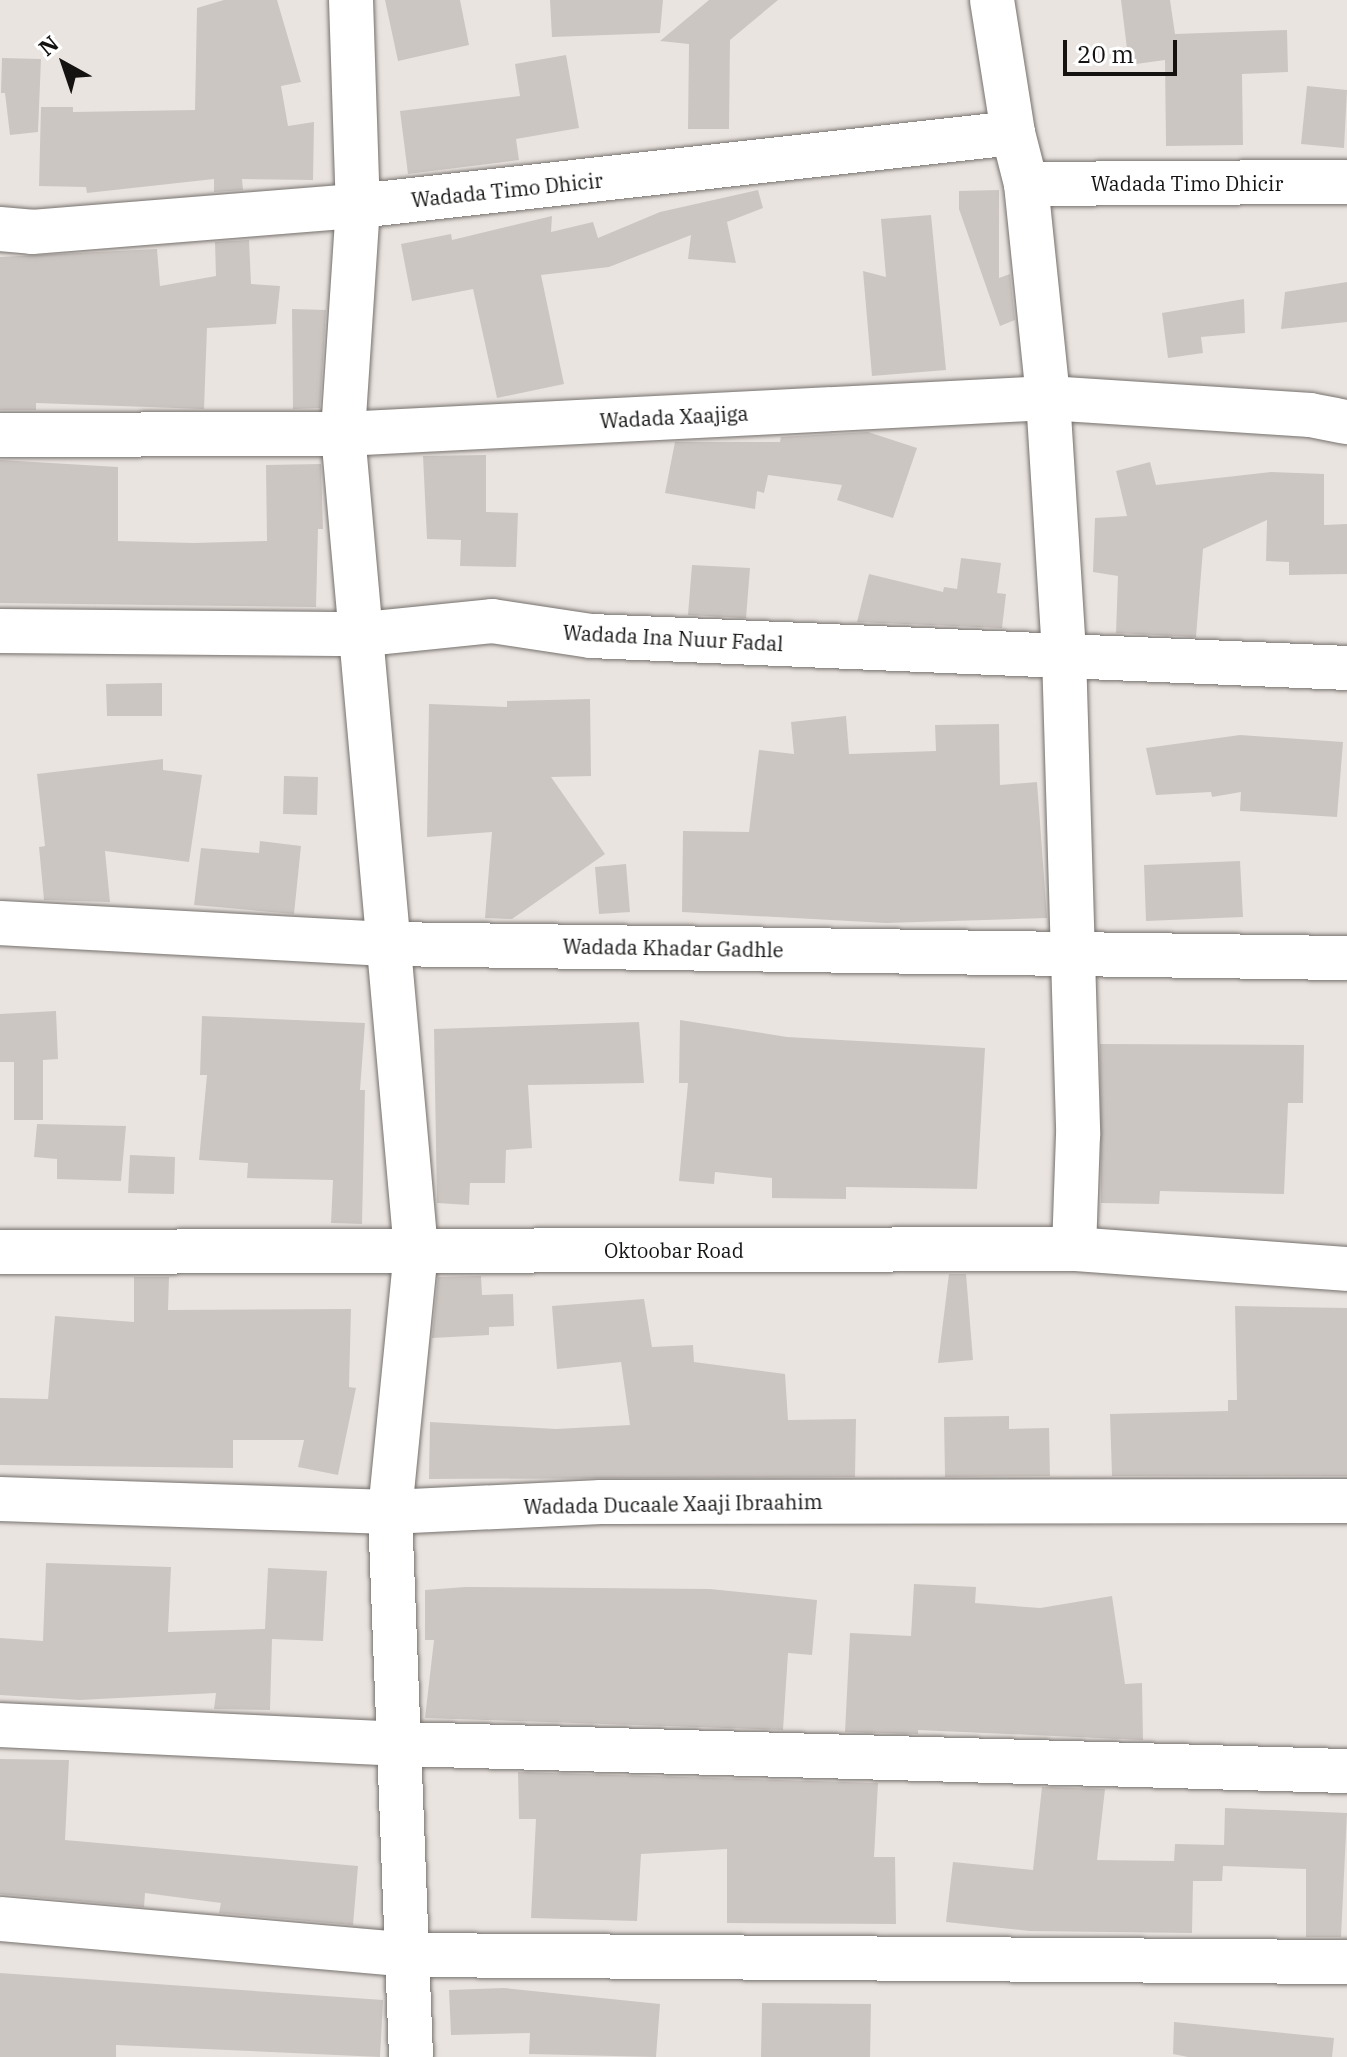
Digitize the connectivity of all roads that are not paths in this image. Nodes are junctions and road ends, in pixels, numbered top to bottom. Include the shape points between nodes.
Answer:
1 (351, 0) edge
2 (992, 0) edge
3 (1013, 133) junction
4 (1347, 182) edge
5 (1026, 184) junction
6 (358, 206) junction
7 (0, 229) edge
8 (1048, 398) junction
9 (1347, 422) edge
10 (343, 434) junction
11 (0, 435) edge
12 (0, 631) edge
13 (365, 634) junction
14 (1064, 654) junction
15 (1347, 668) edge
16 (0, 923) edge
17 (387, 944) junction
18 (1071, 953) junction
19 (1347, 958) edge
20 (1074, 1249) junction
21 (416, 1251) junction
22 (0, 1252) edge
23 (1347, 1269) edge
24 (0, 1499) edge
25 (1347, 1501) edge
26 (390, 1512) junction
27 (0, 1725) edge
28 (402, 1744) junction
29 (1347, 1771) edge
30 (0, 1919) edge
31 (409, 1955) junction
32 (1347, 1962) edge
33 (411, 2057) edge

1 - 6 street
2 - 3 street
3 - 5 street
3 - 6 street, Wadada Timo Dhicir
4 - 5 street, Wadada Timo Dhicir
5 - 8 street
6 - 7 street, Wadada Timo Dhicir via 32,232
6 - 10 street
8 - 9 street, Wadada Xaajiga via 1310,415
8 - 10 street, Wadada Xaajiga
8 - 14 street
10 - 11 street, Wadada Xaajiga
10 - 13 street
12 - 13 street, Wadada Ina Nuur Fadal
13 - 14 street, Wadada Ina Nuur Fadal via 492,621 591,636
13 - 17 street
14 - 15 street, Wadada Ina Nuur Fadal
14 - 18 street
16 - 17 street, Wadada Khadar Gadhle
17 - 18 street, Wadada Khadar Gadhle
17 - 21 street
18 - 19 street, Wadada Khadar Gadhle
18 - 20 street via 1078,1135
20 - 21 street, Oktoobar Road
20 - 23 street, Oktoobar Road
21 - 22 street, Oktoobar Road
21 - 26 street
24 - 26 street, Wadada Ducaale Xaaji Ibraahim
25 - 26 street, Wadada Ducaale Xaaji Ibraahim via 601,1502
26 - 28 street
27 - 28 street
28 - 29 street
28 - 31 street
30 - 31 street
31 - 32 street
31 - 33 street

